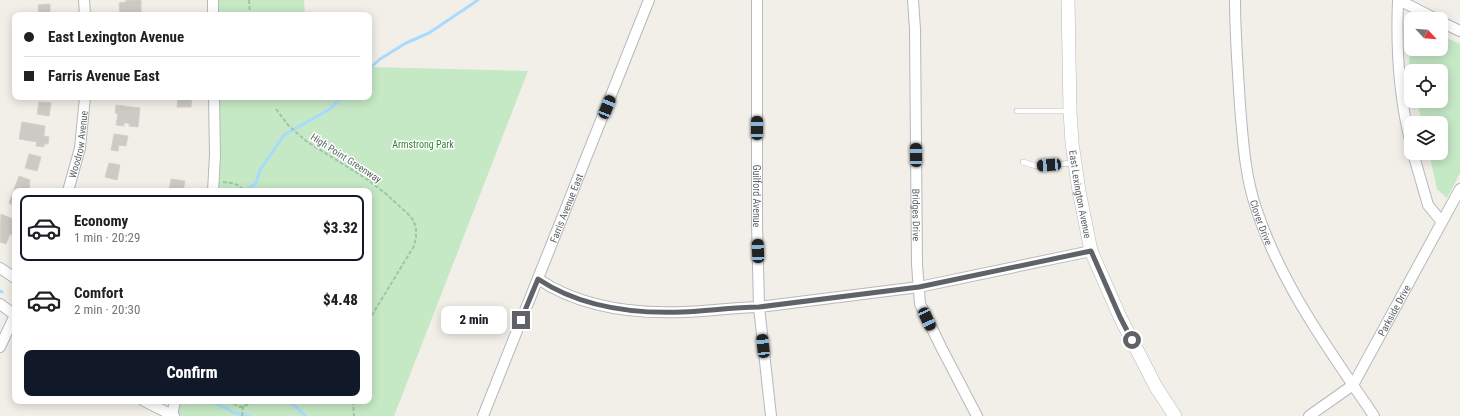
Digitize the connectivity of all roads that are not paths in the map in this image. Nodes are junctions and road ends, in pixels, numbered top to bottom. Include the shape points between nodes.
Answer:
1 (84, 0) edge
2 (213, 0) edge
3 (649, 0) edge
4 (757, 0) edge
5 (914, 0) edge
6 (1068, 0) edge
7 (1235, 0) edge
8 (1398, 0) edge
9 (85, 12) edge
10 (213, 12) edge
11 (1422, 12) edge
12 (1448, 25) edge
13 (1460, 31) edge
14 (85, 100) edge
15 (214, 100) edge
16 (1070, 110) junction
17 (1016, 111) dead end
18 (1405, 116) edge
19 (1415, 160) edge
20 (1023, 162) dead end
21 (1075, 163) junction
22 (213, 186) edge
23 (69, 188) edge
24 (1460, 189) edge
25 (1442, 222) junction
26 (1091, 251) junction
27 (0, 268) edge
28 (12, 276) edge
29 (538, 279) junction
30 (919, 287) junction
31 (0, 304) edge
32 (759, 307) junction
33 (12, 313) edge
34 (12, 321) edge
35 (0, 347) edge
36 (1353, 385) junction
37 (150, 404) edge
38 (175, 404) edge
39 (173, 416) edge
40 (483, 416) edge
41 (771, 416) edge
42 (977, 416) edge
43 (1175, 416) edge
44 (1309, 416) edge
45 (1374, 416) edge

1 - 9 street
2 - 10 street
3 - 29 street, Farris Avenue East
4 - 32 street, Guilford Avenue
5 - 30 street, Bridges Drive
6 - 16 main road, East Lexington Avenue
7 - 36 street, Clover Drive via 1235,38 1245,161 1256,210 1271,248 1295,294
8 - 11 street
8 - 18 street via 1397,25
12 - 13 street
14 - 23 street, Woodrow Avenue via 80,148
15 - 22 street
16 - 17 lane
16 - 21 main road, East Lexington Avenue
19 - 25 street via 1428,205
20 - 21 lane via 1036,166
21 - 26 main road, East Lexington Avenue
24 - 25 street, Parkside Drive
25 - 36 street, Parkside Drive
26 - 30 street
26 - 43 main road, East Lexington Avenue via 1120,317 1156,387
27 - 28 street
29 - 32 street via 583,301 636,311 683,312
29 - 40 street, Farris Avenue East
30 - 32 street
30 - 42 street, Bridges Drive via 920,304
31 - 33 street
32 - 41 street, Guilford Avenue
34 - 35 street
36 - 44 street, Parkside Drive
36 - 45 street, Clover Drive
37 - 39 street
38 - 39 street

